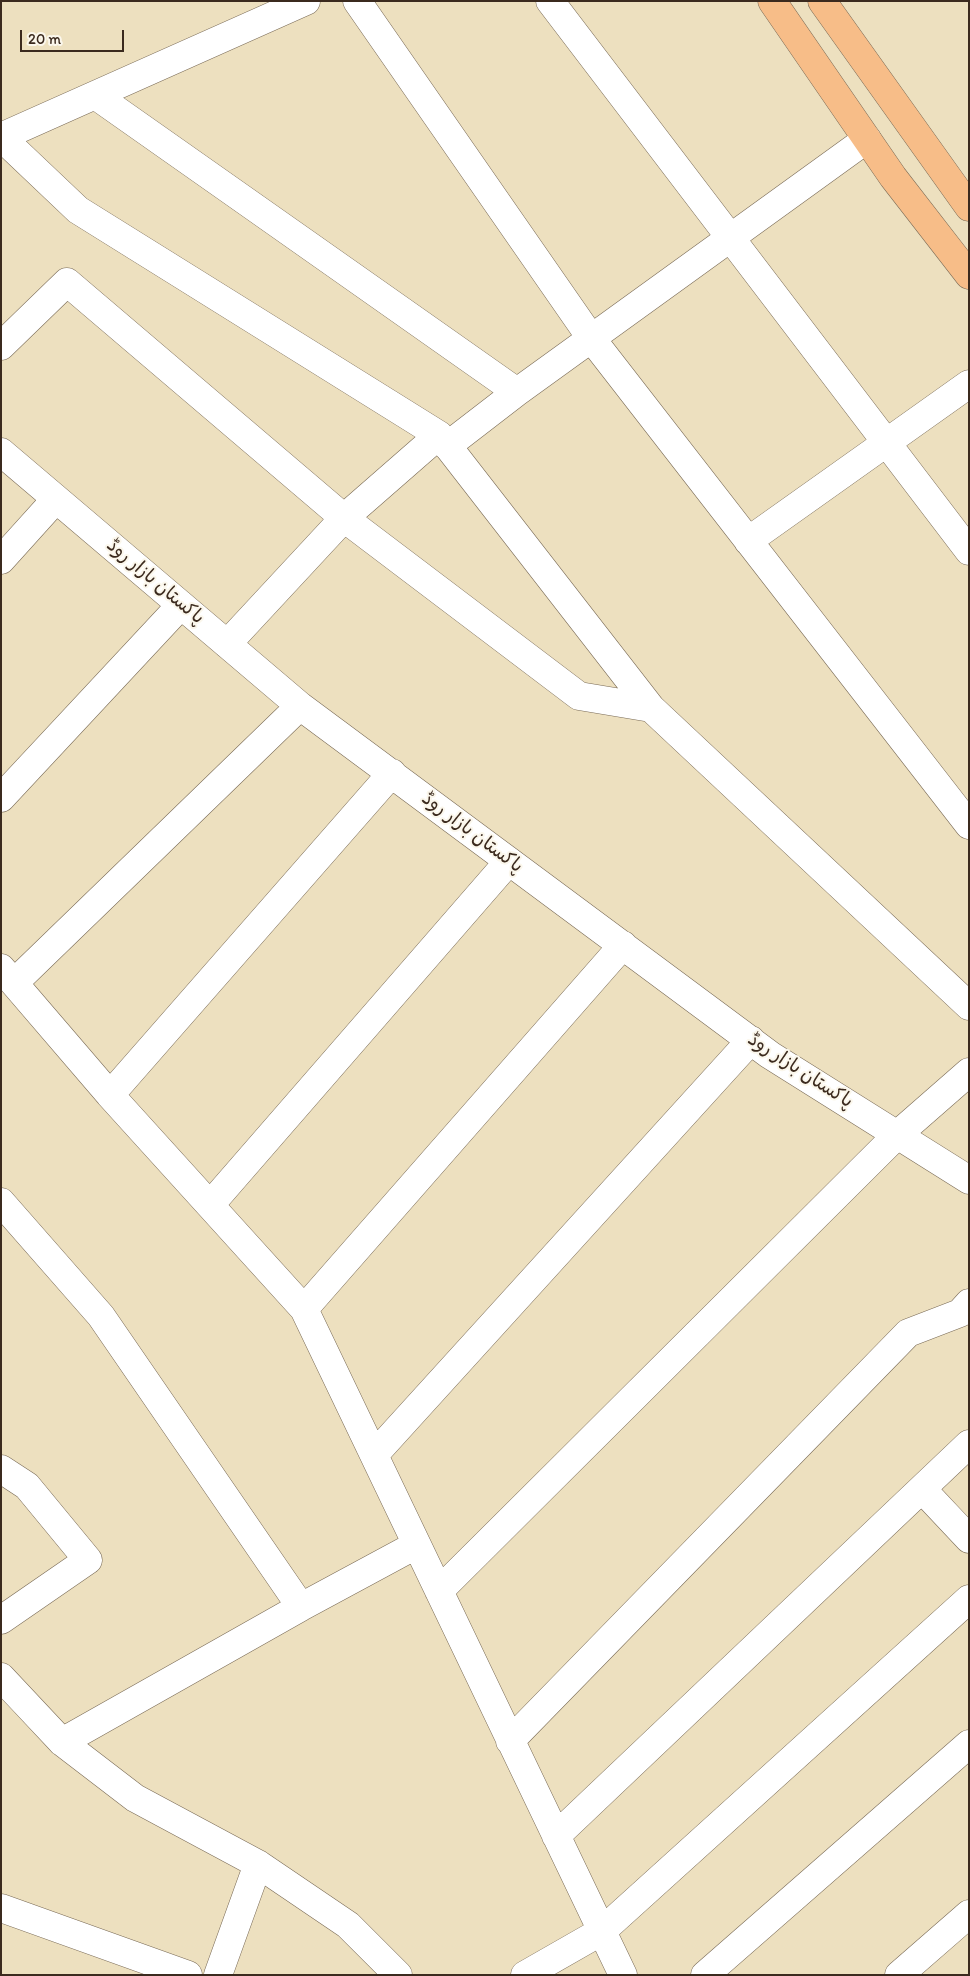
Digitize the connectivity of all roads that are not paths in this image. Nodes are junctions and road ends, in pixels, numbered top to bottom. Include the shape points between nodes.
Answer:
1 (306, 1) edge
2 (358, 1) edge
3 (550, 1) edge
4 (772, 1) edge
5 (822, 1) edge
6 (96, 95) junction
7 (866, 139) junction
8 (969, 207) edge
9 (731, 237) junction
10 (969, 275) edge
11 (591, 338) junction
12 (1, 346) edge
13 (969, 384) edge
14 (517, 392) junction
15 (443, 440) junction
16 (886, 442) junction
17 (1, 452) edge
18 (56, 498) junction
19 (344, 518) junction
20 (748, 541) junction
21 (969, 551) edge
22 (1, 560) edge
23 (181, 605) junction
24 (227, 644) junction
25 (300, 706) junction
26 (650, 708) junction
27 (392, 773) junction
28 (1, 798) edge
29 (969, 825) edge
30 (509, 861) junction
31 (623, 945) junction
32 (8, 976) edge
33 (969, 1006) edge
34 (751, 1040) junction
35 (969, 1072) edge
36 (110, 1095) junction
37 (897, 1134) junction
38 (969, 1180) edge
39 (1, 1202) edge
40 (210, 1205) junction
41 (969, 1302) edge
42 (304, 1309) junction
43 (969, 1444) edge
44 (374, 1455) junction
45 (1, 1469) edge
46 (922, 1488) junction
47 (969, 1539) edge
48 (416, 1545) junction
49 (439, 1591) junction
50 (969, 1599) edge
51 (302, 1607) junction
52 (1, 1620) edge
53 (1, 1677) edge
54 (510, 1741) junction
55 (62, 1742) junction
56 (969, 1744) edge
57 (556, 1836) junction
58 (258, 1864) junction
59 (1, 1908) edge
60 (969, 1914) edge
61 (602, 1931) junction
62 (188, 1975) edge
63 (218, 1975) edge
64 (398, 1975) edge
65 (525, 1975) edge
66 (623, 1975) edge
67 (706, 1975) edge
68 (899, 1975) edge

1 - 6 street
2 - 11 street
3 - 9 street
4 - 7 main road
5 - 8 main road
6 - 14 street
6 - 15 street via 1,137 78,210
7 - 9 street
7 - 10 main road
9 - 11 street
9 - 16 street
11 - 14 street
11 - 20 street
12 - 19 street via 67,282
13 - 16 street
14 - 15 street
15 - 19 street
15 - 26 street
16 - 20 street
16 - 21 street
17 - 18 street, پاکستان بازار روڈ
18 - 22 street
18 - 23 street, پاکستان بازار روڈ
19 - 24 street
19 - 26 street via 579,696
20 - 29 street
23 - 24 street, پاکستان بازار روڈ
23 - 28 street
24 - 25 street, پاکستان بازار روڈ
25 - 27 street, پاکستان بازار روڈ
25 - 32 street
26 - 33 street
27 - 30 street, پاکستان بازار روڈ
27 - 36 street
30 - 31 street, پاکستان بازار روڈ
30 - 40 street
31 - 34 street, پاکستان بازار روڈ
31 - 42 street
32 - 36 street
34 - 37 street, پاکستان بازار روڈ
34 - 44 street
35 - 37 street
36 - 40 street
37 - 38 street, پاکستان بازار روڈ
37 - 49 street
39 - 51 street via 102,1316
40 - 42 street
41 - 54 street via 960,1313 908,1333
42 - 44 street
43 - 46 street
44 - 48 street
45 - 52 street via 27,1486 88,1560
46 - 47 street
46 - 57 street
48 - 49 street
48 - 51 street
49 - 54 street
50 - 61 street
51 - 55 street
53 - 55 street
54 - 57 street
55 - 58 street via 135,1798
56 - 67 street
57 - 61 street
58 - 63 street
58 - 64 street via 348,1925
59 - 62 street
60 - 68 street
61 - 65 street
61 - 66 street

